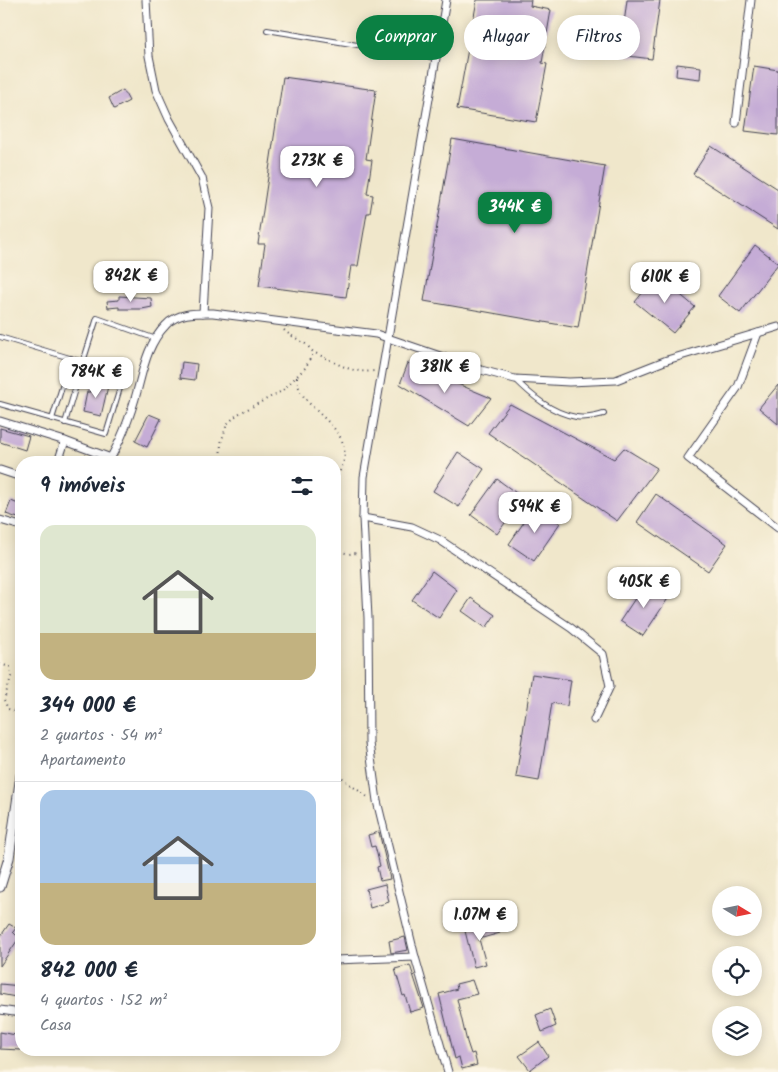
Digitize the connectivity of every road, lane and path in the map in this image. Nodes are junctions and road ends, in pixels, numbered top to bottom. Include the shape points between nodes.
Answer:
1 (146, 0) edge
2 (446, 0) edge
3 (751, 0) edge
4 (443, 15) edge
5 (267, 30) dead end
6 (356, 45) edge
7 (436, 60) edge
8 (736, 123) dead end
9 (203, 313) junction
10 (275, 321) junction
11 (778, 327) edge
12 (758, 333) junction
13 (0, 337) edge
14 (388, 337) junction
15 (156, 339) junction
16 (314, 352) junction
17 (70, 358) junction
18 (384, 360) junction
19 (82, 362) junction
20 (297, 375) junction
21 (515, 379) junction
22 (0, 404) edge
23 (604, 414) dead end
24 (52, 419) junction
25 (0, 421) edge
26 (65, 423) junction
27 (65, 441) junction
28 (60, 456) edge
29 (100, 456) edge
30 (111, 456) edge
31 (220, 456) edge
32 (341, 469) edge
33 (0, 470) edge
34 (15, 475) edge
35 (363, 518) junction
36 (0, 520) edge
37 (15, 524) edge
38 (778, 528) edge
39 (341, 552) edge
40 (364, 552) junction
41 (0, 664) edge
42 (15, 711) edge
43 (594, 720) dead end
44 (341, 776) edge
45 (378, 804) junction
46 (15, 816) edge
47 (0, 886) edge
48 (416, 957) junction
49 (341, 960) edge
50 (0, 1010) edge
51 (15, 1012) edge
52 (448, 1072) edge

1 - 9 street via 149,56 156,90 168,119 202,178 209,208
2 - 4 street
3 - 8 street
5 - 6 lane
7 - 14 street
9 - 10 street
9 - 15 street via 187,313 166,324
10 - 14 street
10 - 16 path
11 - 12 street
12 - 21 street via 667,360 616,380
12 - 38 street via 738,387 688,458
13 - 17 lane
14 - 18 street
14 - 21 street
15 - 19 lane via 96,318
15 - 30 street via 144,362 126,426
16 - 18 path via 341,367 366,372 377,370
16 - 20 path
17 - 19 lane
17 - 24 lane
18 - 35 street via 364,478
19 - 26 lane
19 - 26 lane via 124,375 106,434
20 - 31 path via 282,391 238,414 227,424
20 - 32 path via 297,386 310,405 331,423 339,437 345,459
21 - 23 lane via 534,398 559,411 576,417
22 - 24 lane
24 - 26 lane
25 - 27 street
27 - 28 street
27 - 29 street
33 - 34 street
35 - 40 street
35 - 43 street via 412,526 440,540 571,628 603,654 610,686
36 - 37 street
39 - 40 path
40 - 45 street via 369,743
41 - 42 path via 10,667 12,674 4,700 8,709
44 - 45 path
45 - 48 street
46 - 47 street via 9,858
48 - 49 street
48 - 52 street
50 - 51 street

